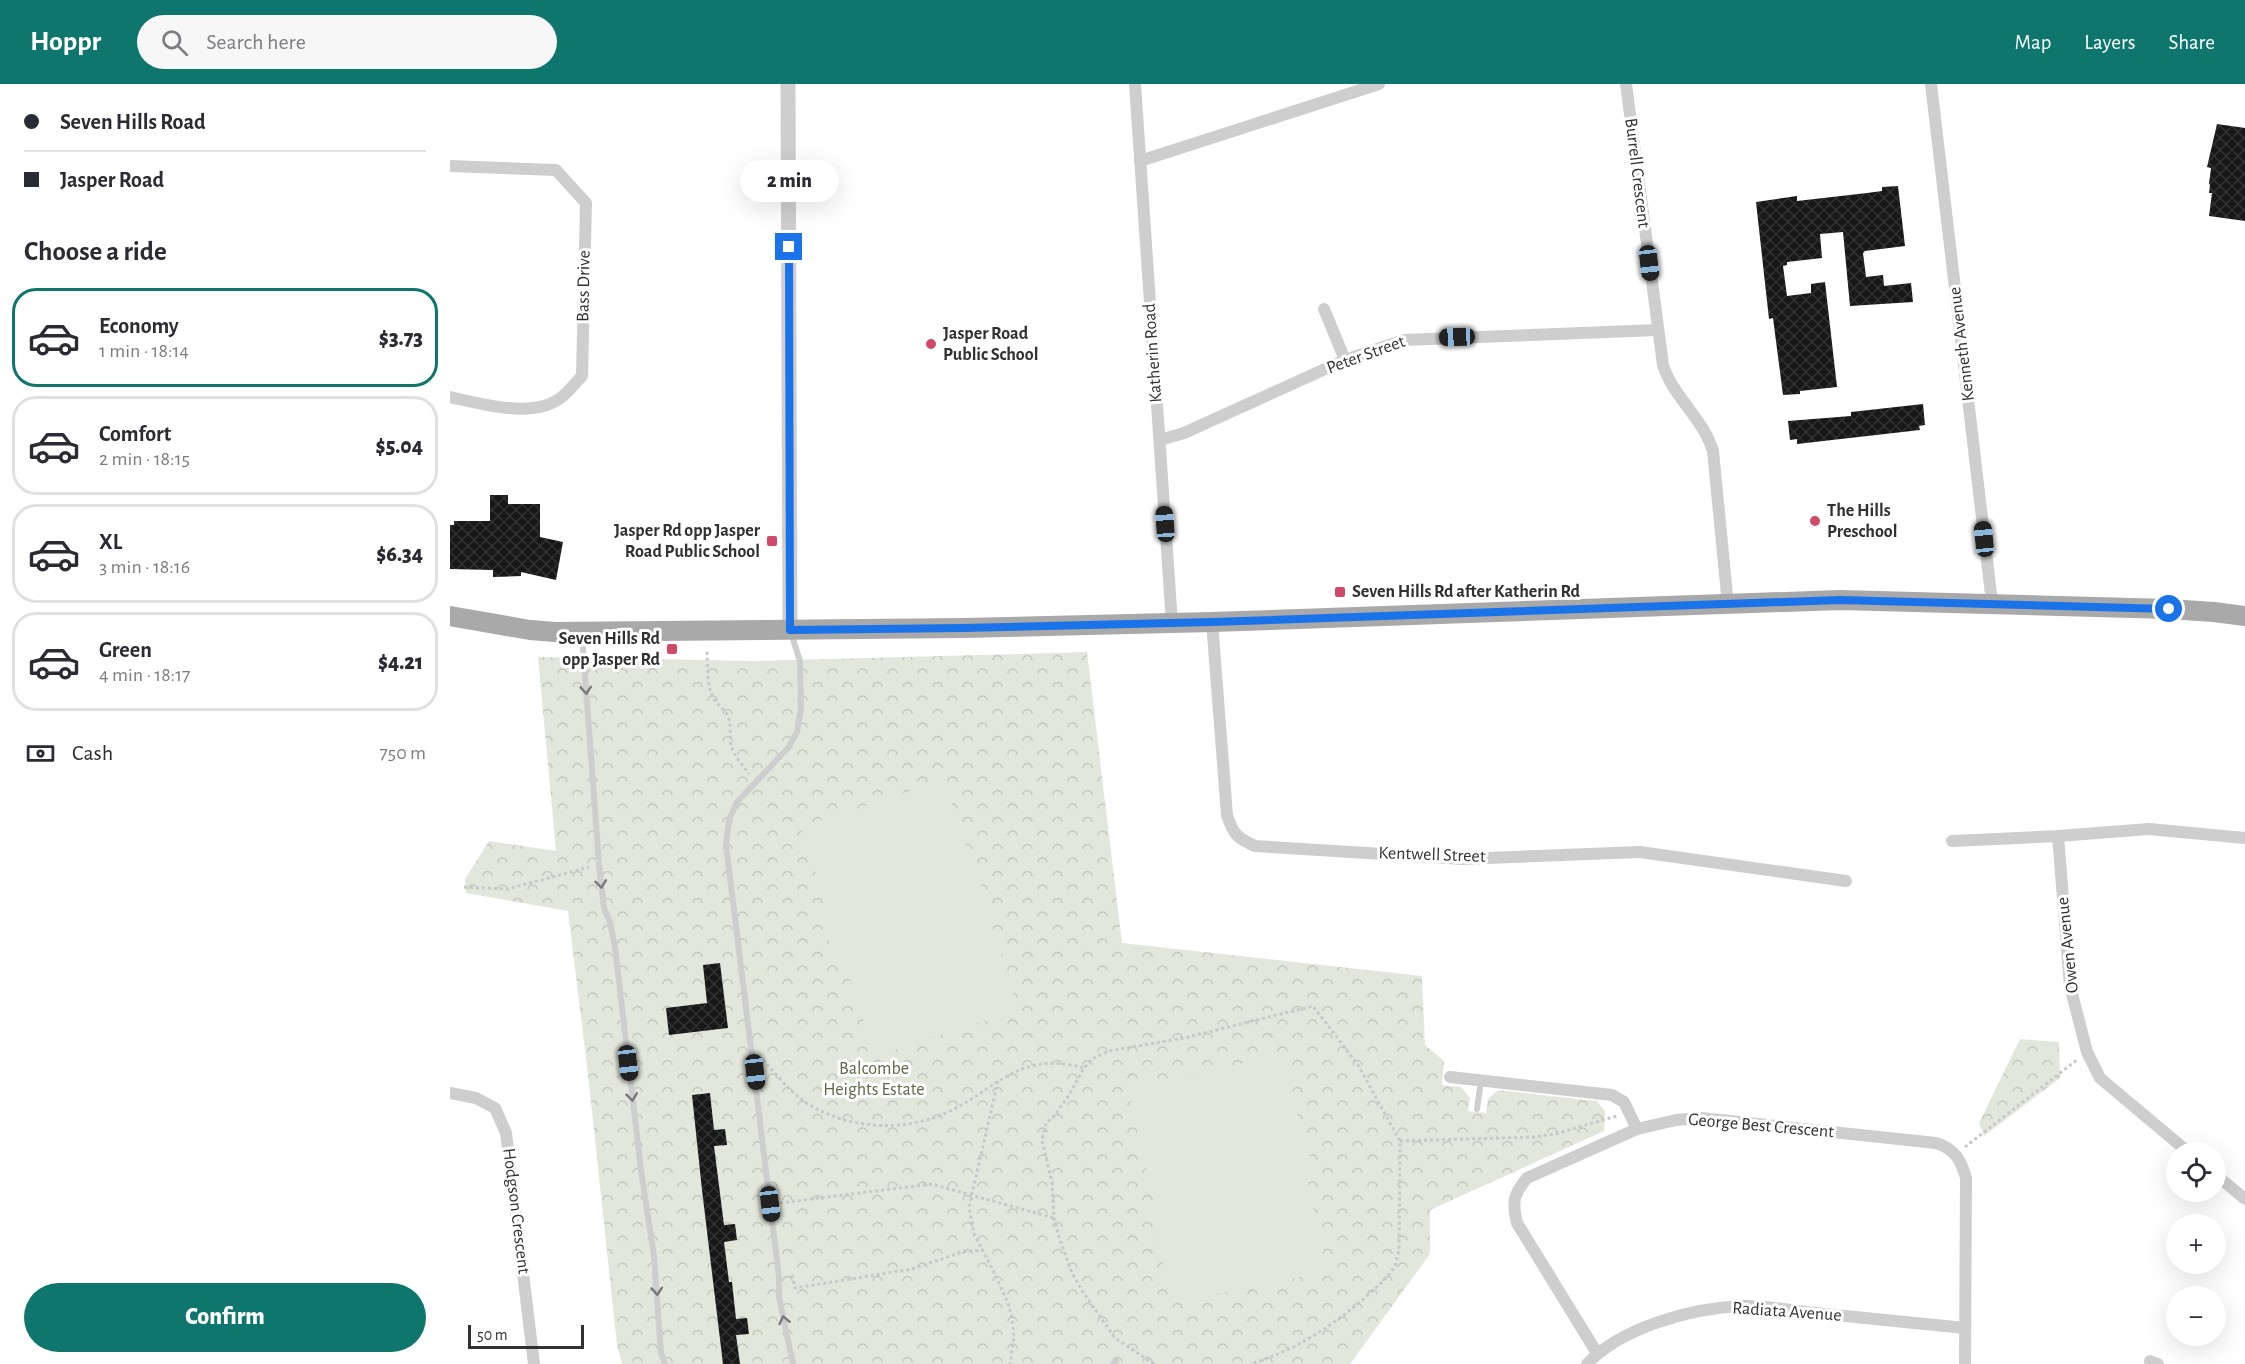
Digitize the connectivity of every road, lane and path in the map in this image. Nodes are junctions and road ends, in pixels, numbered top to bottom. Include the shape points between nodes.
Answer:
1 (788, 84) edge
2 (1135, 84) edge
3 (1379, 84) edge
4 (1626, 84) edge
5 (1931, 84) edge
6 (1140, 161) junction
7 (450, 166) edge
8 (1324, 309) dead end
9 (1657, 330) junction
10 (1345, 360) junction
11 (450, 397) edge
12 (1160, 440) junction
13 (1992, 603) junction
14 (1728, 605) junction
15 (450, 616) edge
16 (2245, 616) edge
17 (1212, 622) junction
18 (1172, 623) junction
19 (790, 630) junction
20 (582, 632) junction
21 (707, 652) dead end
22 (755, 782) junction
23 (2058, 836) junction
24 (2245, 838) edge
25 (1952, 841) dead end
26 (598, 864) junction
27 (1846, 881) dead end
28 (464, 887) dead end
29 (752, 1049) junction
30 (2086, 1052) junction
31 (1084, 1068) junction
32 (1450, 1077) dead end
33 (1481, 1080) junction
34 (998, 1082) junction
35 (450, 1094) edge
36 (1477, 1109) dead end
37 (1630, 1112) junction
38 (1637, 1129) junction
39 (1400, 1141) junction
40 (2176, 1142) edge
41 (1956, 1154) junction
42 (2226, 1183) edge
43 (972, 1195) junction
44 (2245, 1199) edge
45 (770, 1204) junction
46 (1054, 1218) junction
47 (983, 1250) junction
48 (792, 1275) dead end
49 (1965, 1328) junction
50 (1597, 1353) junction
51 (534, 1364) edge
52 (665, 1364) edge
53 (793, 1364) edge
54 (1010, 1364) edge
55 (1154, 1364) edge
56 (1250, 1364) edge
57 (1587, 1364) edge
58 (1965, 1364) edge

1 - 19 street
2 - 6 street, Katherin Road
3 - 6 street
4 - 9 street, Burrell Crescent
5 - 13 street, Kenneth Avenue
6 - 12 street, Katherin Road
7 - 11 street, Bass Drive via 556,170 586,203 582,376 562,398 542,407 507,409
8 - 10 street
9 - 10 street, Peter Street via 1413,339 1383,345
9 - 14 street, Burrell Crescent via 1665,374 1713,451
10 - 12 street, Peter Street via 1184,433
12 - 18 street, Katherin Road
13 - 14 main road via 1840,600
13 - 16 main road via 2169,609
14 - 17 main road
15 - 20 main road via 530,630
17 - 18 main road
17 - 27 street, Kentwell Street via 1227,815 1232,831 1255,846 1462,859 1640,852
18 - 19 main road
19 - 20 main road
19 - 22 lane via 800,661 800,718 793,740
20 -> 26 lane
21 - 22 path via 711,692 730,721 732,750
22 - 29 lane via 737,802 729,820 726,845
23 - 24 street via 2148,829
23 - 25 street
23 - 30 street, Owen Avenue via 2070,986
26 - 28 path via 508,889
26 -> 52 lane via 615,947
29 - 34 path via 805,1102 867,1125 918,1122 946,1113
29 - 45 lane
30 - 40 street, Owen Avenue via 2100,1078
30 - 41 path
31 - 34 path via 1034,1065 1016,1070
31 - 39 path via 1109,1051 1184,1038 1313,1006 1358,1065
31 - 46 path via 1043,1131 1041,1141 1052,1182
32 - 33 street
33 - 36 lane
33 - 37 street via 1600,1092 1624,1102
34 - 43 path
35 - 51 street, Hodgson Crescent via 476,1098 495,1107 506,1133
37 - 38 street
37 - 39 path via 1555,1134
38 - 41 street, George Best Crescent via 1701,1118 1936,1143
38 - 50 street, George Best Crescent via 1527,1178 1515,1192 1517,1224
39 - 56 path via 1399,1250 1395,1266 1310,1340
41 - 49 street via 1966,1178
42 - 44 street
43 - 45 path via 931,1184
43 - 46 path
43 - 47 path via 971,1224
53 -> 45 lane via 779,1297
46 - 55 path via 1083,1292 1115,1338
47 - 48 path via 962,1252 912,1269 795,1288
47 - 54 path via 1012,1318
49 - 50 street, Radiata Avenue via 1744,1306 1666,1319
49 - 58 street
50 - 57 street, Radiata Avenue

